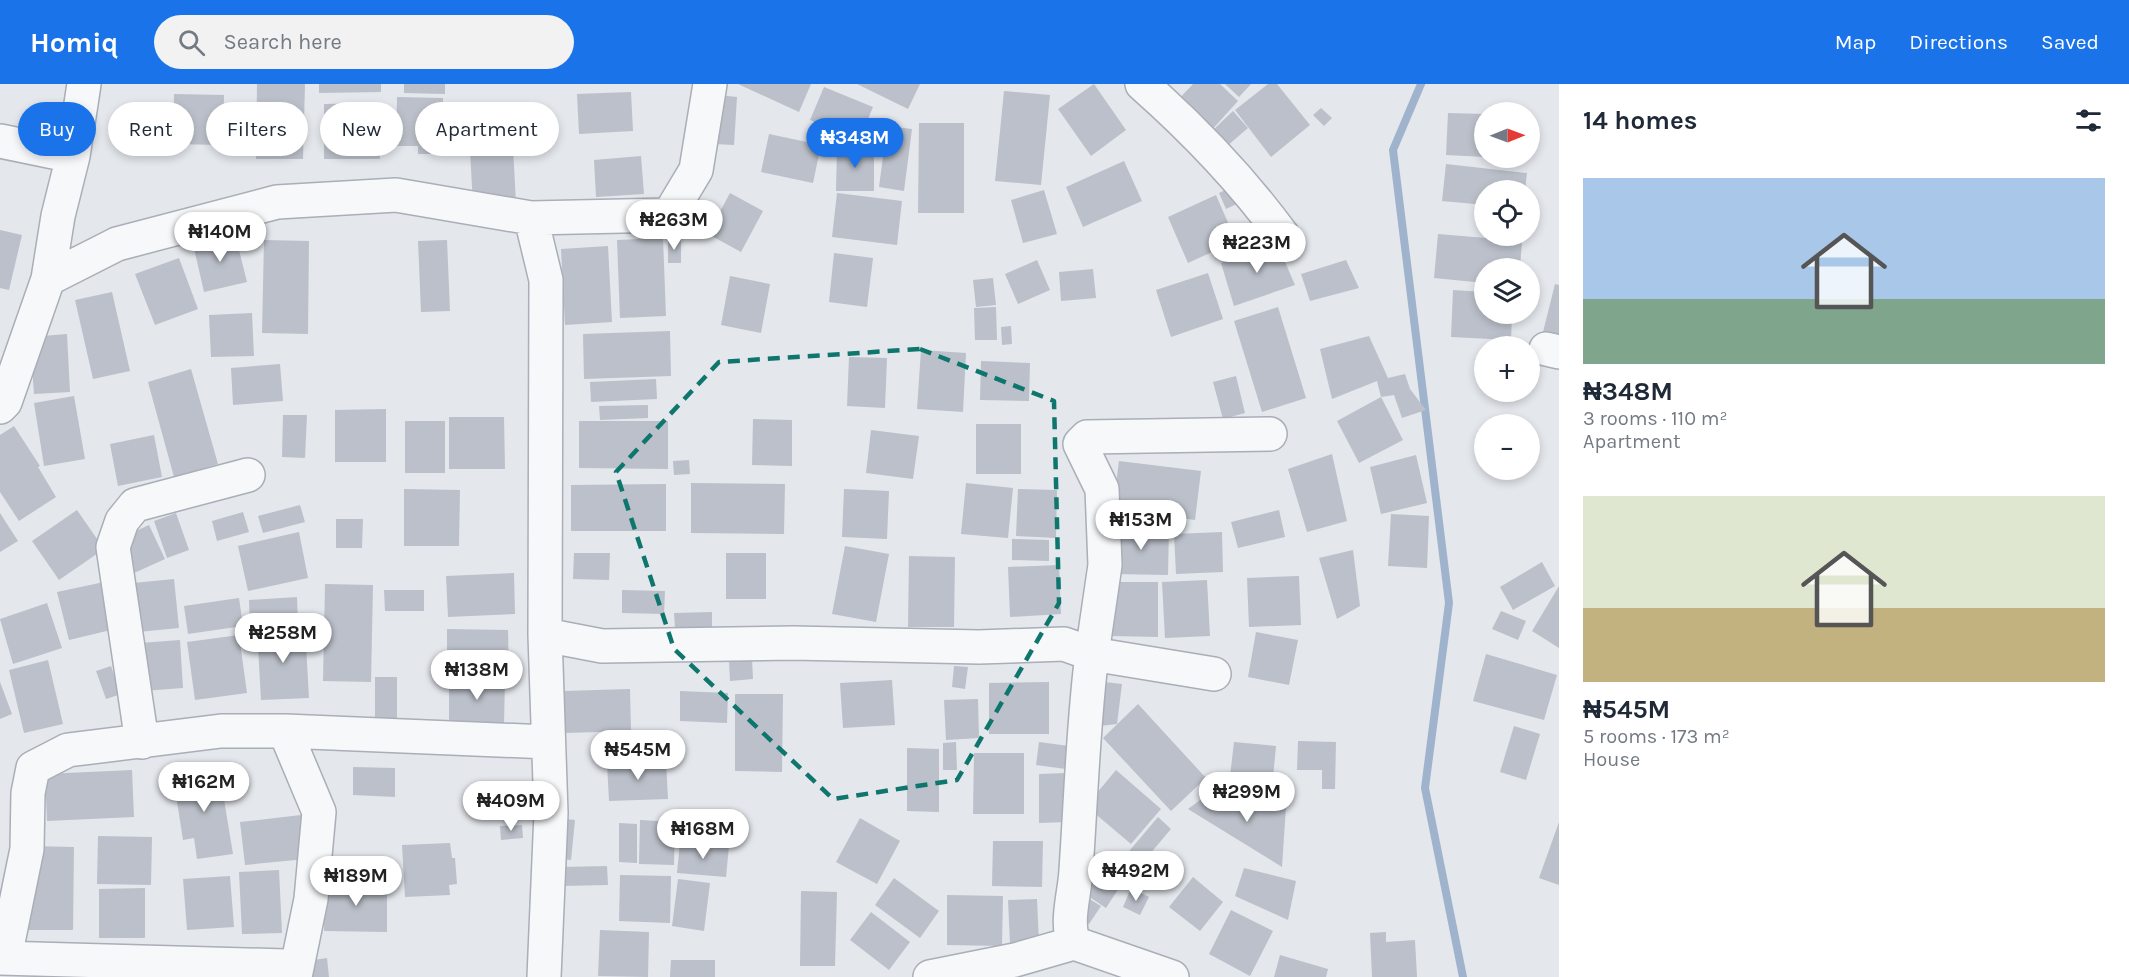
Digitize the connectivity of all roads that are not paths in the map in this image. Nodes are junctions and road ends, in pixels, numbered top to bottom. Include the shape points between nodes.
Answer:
1 (84, 84) edge
2 (710, 84) edge
3 (1142, 84) edge
4 (81, 102) edge
5 (0, 141) edge
6 (18, 145) edge
7 (73, 156) edge
8 (531, 218) junction
9 (1283, 236) dead end
10 (48, 279) junction
11 (0, 407) edge
12 (1270, 434) dead end
13 (248, 474) dead end
14 (545, 635) junction
15 (1092, 654) junction
16 (1214, 674) dead end
17 (285, 731) junction
18 (142, 742) junction
19 (548, 742) junction
20 (1074, 943) junction
21 (3, 957) edge
22 (295, 973) edge
23 (544, 977) edge
24 (930, 977) edge
25 (1172, 977) edge

1 - 4 street
2 - 8 street via 696,170 669,214
3 - 9 street via 1228,168
5 - 6 street
7 - 10 street
8 - 10 street via 396,195 277,202 117,244
8 - 14 street via 546,280
10 - 11 street
12 - 15 street via 1087,437 1080,444 1102,489 1105,565
13 - 18 street via 135,506 122,521 113,547
14 - 15 street via 602,646 1064,644
14 - 19 street
15 - 16 street
15 - 20 street via 1070,932
17 - 18 street via 221,731
17 - 19 street
17 - 22 street via 319,812 311,899
18 - 21 street via 68,750 33,768 28,793 27,849
19 - 23 street via 551,813
20 - 24 street
20 - 25 street
21 - 22 street via 285,966

